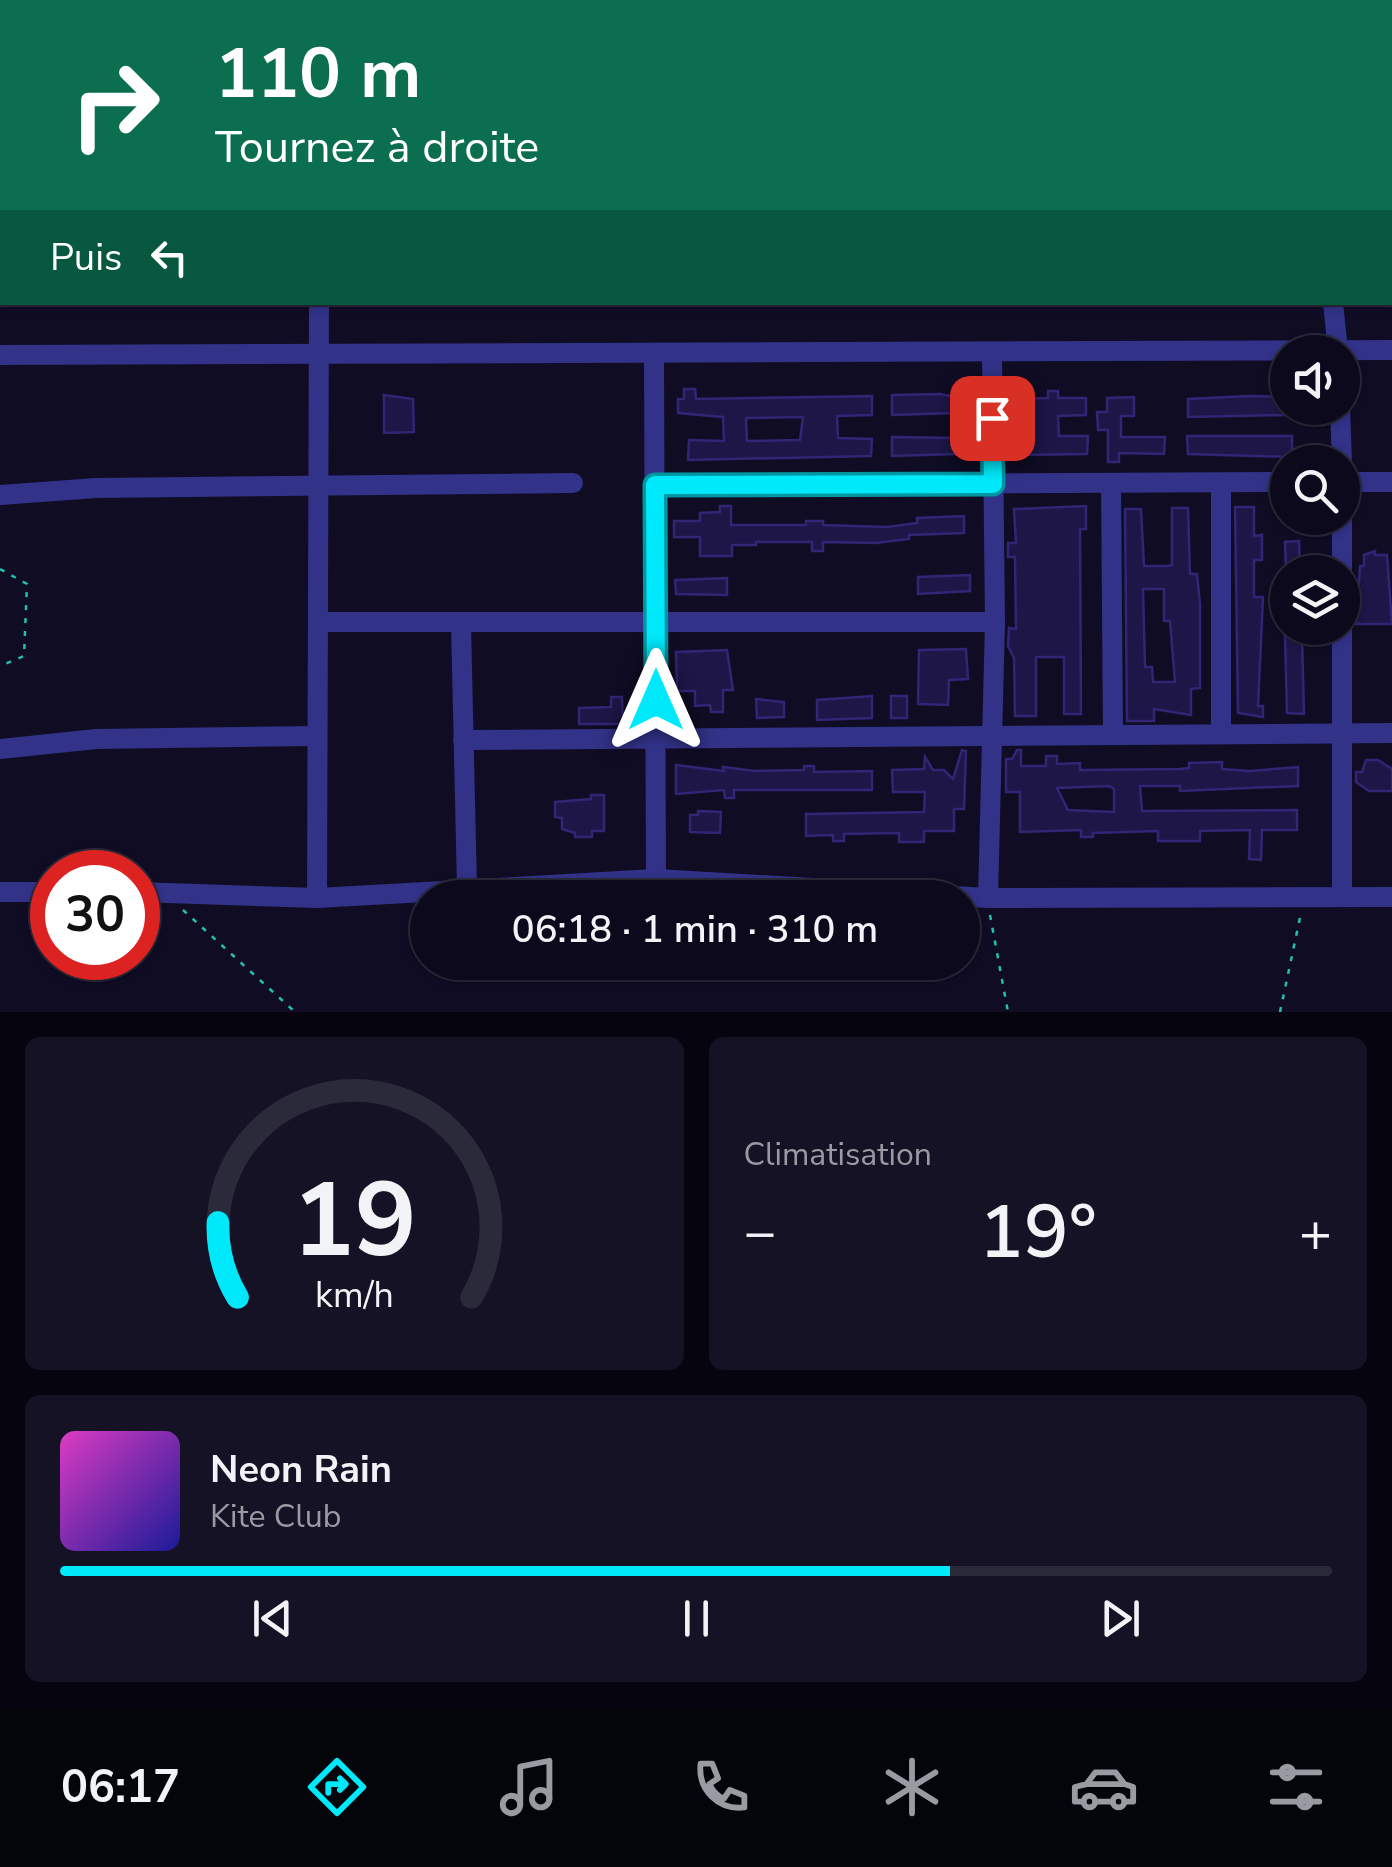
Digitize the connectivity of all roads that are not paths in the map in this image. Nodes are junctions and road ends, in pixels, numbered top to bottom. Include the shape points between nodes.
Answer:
1 (319, 305) edge
2 (1333, 305) edge
3 (1336, 335) edge
4 (1392, 350) edge
5 (1270, 351) edge
6 (1360, 351) edge
7 (992, 353) junction
8 (320, 354) junction
9 (654, 355) junction
10 (0, 356) edge
11 (1270, 482) edge
12 (1360, 482) edge
13 (1392, 482) edge
14 (573, 483) dead end
15 (1112, 483) junction
16 (1221, 483) junction
17 (993, 484) junction
18 (655, 485) junction
19 (319, 486) junction
20 (0, 495) edge
21 (1342, 535) edge
22 (318, 622) junction
23 (655, 622) junction
24 (995, 622) junction
25 (461, 624) junction
26 (1392, 733) edge
27 (1221, 734) junction
28 (1344, 734) junction
29 (1114, 735) junction
30 (318, 736) junction
31 (992, 736) junction
32 (656, 739) junction
33 (464, 740) junction
34 (0, 749) edge
35 (656, 879) junction
36 (467, 880) edge
37 (635, 880) edge
38 (0, 892) edge
39 (30, 892) edge
40 (160, 892) edge
41 (410, 892) edge
42 (1392, 896) edge
43 (1342, 897) junction
44 (316, 898) junction
45 (988, 898) junction

1 - 8 street
2 - 3 street
4 - 6 street
5 - 7 street
7 - 9 street
7 - 17 street
8 - 9 street
8 - 10 street
8 - 19 street
9 - 18 street
11 - 16 street
12 - 13 street
14 - 19 street
15 - 16 street
15 - 17 street
15 - 29 street
16 - 27 street
17 - 18 street
17 - 24 street
18 - 23 street
19 - 20 street
19 - 22 street
21 - 28 street
22 - 25 street
22 - 30 street
23 - 24 street
23 - 25 street
23 - 32 street
24 - 31 street
25 - 33 street
26 - 28 street
27 - 28 street
27 - 29 street
28 - 43 street
29 - 31 street
30 - 34 street via 96,739
30 - 44 street
31 - 32 street
31 - 45 street
32 - 33 street
32 - 35 street
33 - 36 street
35 - 37 street
35 - 45 street
38 - 39 street
40 - 44 street
41 - 44 street
42 - 43 street
43 - 45 street

